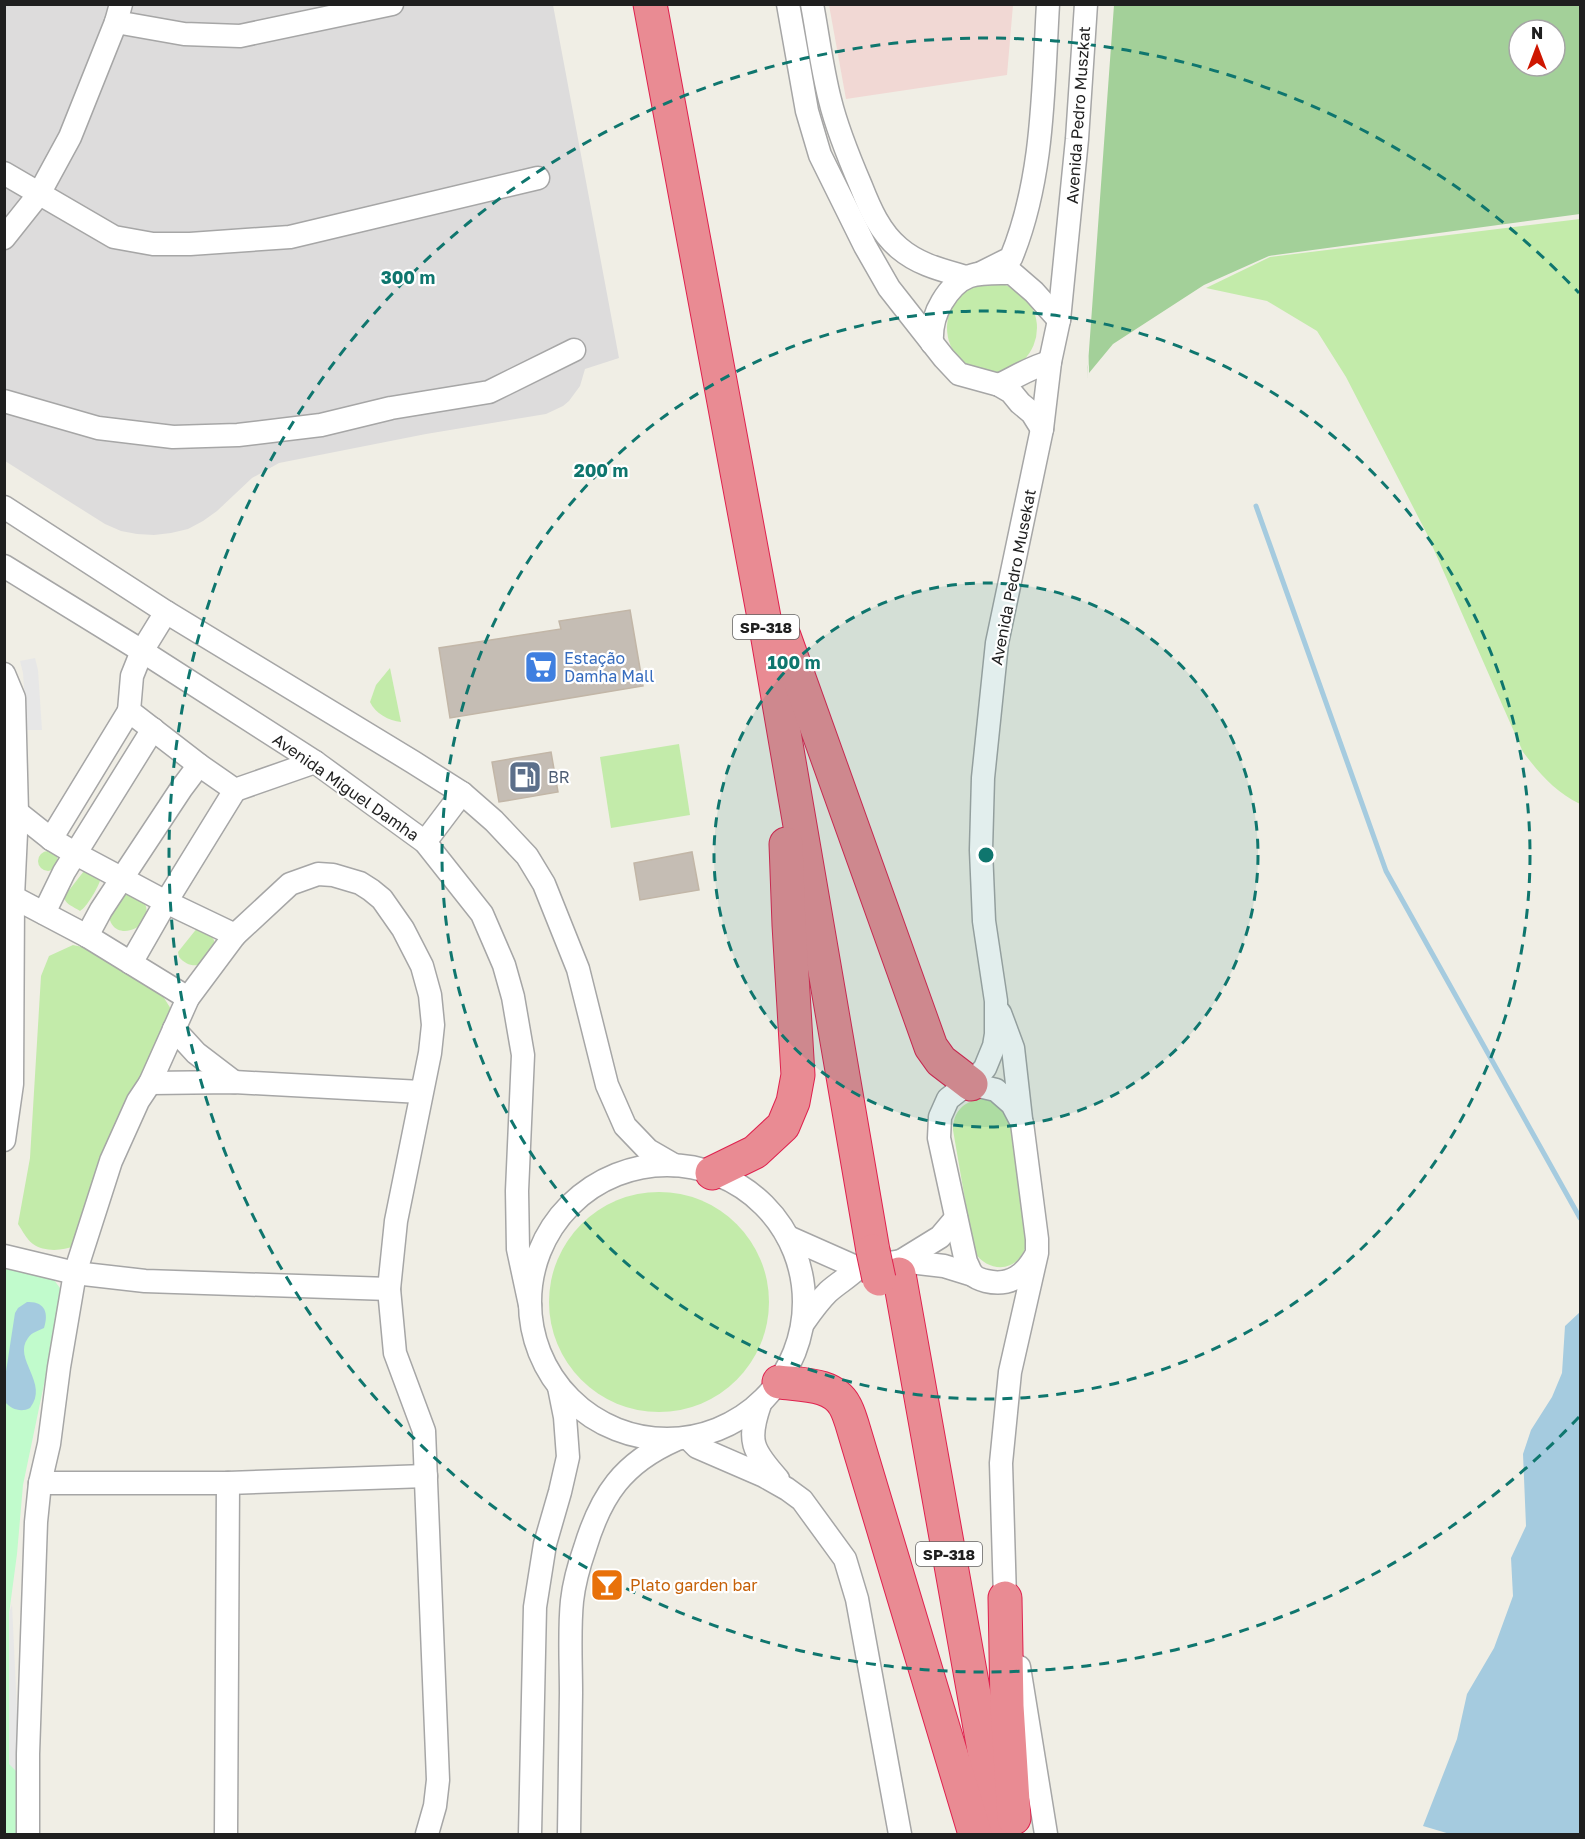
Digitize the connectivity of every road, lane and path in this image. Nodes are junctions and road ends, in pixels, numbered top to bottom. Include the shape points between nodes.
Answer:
1 (392, 4) edge
2 (650, 4) edge
3 (669, 4) edge
4 (788, 4) edge
5 (812, 4) edge
6 (1048, 4) edge
7 (1086, 4) edge
8 (325, 11) edge
9 (119, 13) edge
10 (4, 174) edge
11 (538, 178) dead end
12 (39, 194) junction
13 (1069, 226) joint
14 (6, 233) edge
15 (974, 275) junction
16 (1059, 320) junction
17 (932, 343) junction
18 (574, 350) dead end
19 (1050, 362) junction
20 (999, 385) junction
21 (4, 401) edge
22 (1042, 429) junction
23 (4, 507) edge
24 (4, 566) edge
25 (166, 612) junction
26 (776, 638) junction
27 (142, 651) junction
28 (4, 674) edge
29 (129, 711) junction
30 (153, 729) junction
31 (315, 762) junction
32 (199, 765) junction
33 (235, 790) junction
34 (462, 794) junction
35 (17, 812) junction
36 (51, 839) junction
37 (424, 842) junction
38 (76, 854) junction
39 (122, 879) junction
40 (13, 897) junction
41 (166, 902) junction
42 (44, 914) junction
43 (235, 934) junction
44 (87, 936) junction
45 (131, 963) junction
46 (188, 998) junction
47 (996, 1000) junction
48 (174, 1029) junction
49 (234, 1082) junction
50 (150, 1083) junction
51 (971, 1084) junction
52 (422, 1092) junction
53 (1022, 1123) junction
54 (4, 1140) edge
55 (674, 1165) junction
56 (712, 1173) junction
57 (956, 1218) junction
58 (788, 1237) junction
59 (1037, 1253) junction
60 (4, 1256) edge
61 (884, 1264) junction
62 (75, 1273) junction
63 (973, 1275) junction
64 (389, 1289) junction
65 (530, 1305) junction
66 (804, 1322) junction
67 (559, 1387) junction
68 (770, 1393) junction
69 (682, 1438) junction
70 (426, 1476) junction
71 (40, 1483) junction
72 (228, 1483) junction
73 (787, 1489) junction
74 (1005, 1598) junction
75 (28, 1834) edge
76 (226, 1834) edge
77 (428, 1834) edge
78 (530, 1834) edge
79 (569, 1834) edge
80 (900, 1834) edge
81 (977, 1834) edge
82 (999, 1834) edge
83 (1015, 1834) edge
84 (1046, 1834) edge

1 - 8 street
2 - 26 highway, SP-318
3 - 26 highway, SP-318
4 - 17 street via 807,111 820,155 889,288
5 - 15 street via 830,100 847,153 877,221 898,247 912,257 927,265
6 - 15 street via 1039,143 1019,239 1011,258
7 - 13 street, Avenida Pedro Muszkat
8 - 9 street via 240,36 184,34
9 - 12 street via 70,137
10 - 12 street
11 - 12 street via 290,237 189,244 153,244 114,237
12 - 14 street
13 - 16 street, Avenida Pedro Musekat
15 - 16 street via 1012,273
15 - 17 street via 956,283 938,309
16 - 19 street, Avenida Pedro Musekat
17 - 20 street via 959,374
18 - 21 street via 489,392 391,408 321,425 238,435 174,437 98,428
19 - 20 street
19 - 22 street, Avenida Pedro Musekat
20 - 22 street via 1032,413
22 - 47 street, Avenida Pedro Musekat via 997,643 983,778 984,921
23 - 25 street
24 - 27 street, Avenida Miguel Damha
25 - 27 street
25 - 34 street
26 - 51 highway via 931,1047
26 - 56 highway via 798,1075 783,1126 755,1152
26 - 61 highway, SP-318
27 - 29 street via 132,676
27 - 31 street, Avenida Miguel Damha
28 - 35 street via 14,698
29 - 30 street
29 - 36 street
30 - 32 street
30 - 38 street
31 - 33 street
31 - 37 street, Avenida Miguel Damha
32 - 33 street
32 - 39 street
33 - 41 street
34 - 37 street
34 - 55 street via 527,856 544,885 578,969 607,1085 625,1126 648,1150
35 - 36 street
35 - 40 street
36 - 38 street
37 - 65 street, Avenida Miguel Damha via 482,914 513,997 523,1055 518,1250
38 - 39 street
38 - 42 street
39 - 41 street
39 - 44 street
40 - 42 street
40 - 54 street via 12,1084
41 - 43 street
41 - 45 street
42 - 44 street
43 - 46 street
43 - 52 street via 290,884 318,874 360,883 382,899 422,966 430,995 433,1025
44 - 45 street
45 - 46 street
46 - 48 street
47 - 51 street, Avenida Pedro Musekat via 994,1046 985,1068
47 - 53 street, Avenida Pedro Musekat via 1013,1048
48 - 49 street via 196,1053
48 - 50 street
49 - 50 street
49 - 52 street
50 - 62 street via 111,1161
51 - 53 street via 996,1090 1012,1104
51 - 57 street, Avenida Pedro Musekat via 948,1099 940,1117 939,1138
52 - 64 street via 396,1221
53 - 59 street, Avenida Pedro Musekat
55 - 56 street
55 - 65 street via 640,1168 607,1179 578,1198 555,1224 538,1254
56 - 58 street via 745,1189 772,1213
57 - 61 street via 940,1237
57 - 63 street, Avenida Pedro Musekat
58 - 61 street
58 - 66 street via 803,1277
59 - 63 street via 1021,1275 1009,1281 996,1283
59 - 74 street, Avenida Pedro Musekat via 1010,1372 1001,1463
60 - 62 street
61 - 63 street via 944,1266
61 - 66 street via 829,1291
61 - 81 highway, SP-318
61 - 82 highway, SP-318
62 - 64 street via 144,1281
62 - 71 street
64 - 70 street via 395,1353 424,1431
65 - 67 street via 542,1360
66 - 68 street via 799,1344
67 - 69 street via 588,1414 619,1431 654,1438
67 - 78 street via 568,1457 545,1544 535,1607
68 - 69 street via 723,1427
68 - 73 street via 753,1426 754,1442 760,1460
68 - 81 highway via 814,1386 832,1392 844,1404
69 - 73 street
69 - 79 street via 655,1449 620,1477 604,1498 580,1563 572,1601
70 - 72 street
70 - 77 street via 438,1780
71 - 72 street
71 - 75 street via 28,1743
72 - 76 street
73 - 80 street via 802,1500 845,1559 858,1599
74 - 83 highway via 1006,1706
74 - 84 street, Avenida Pedro Musekat

